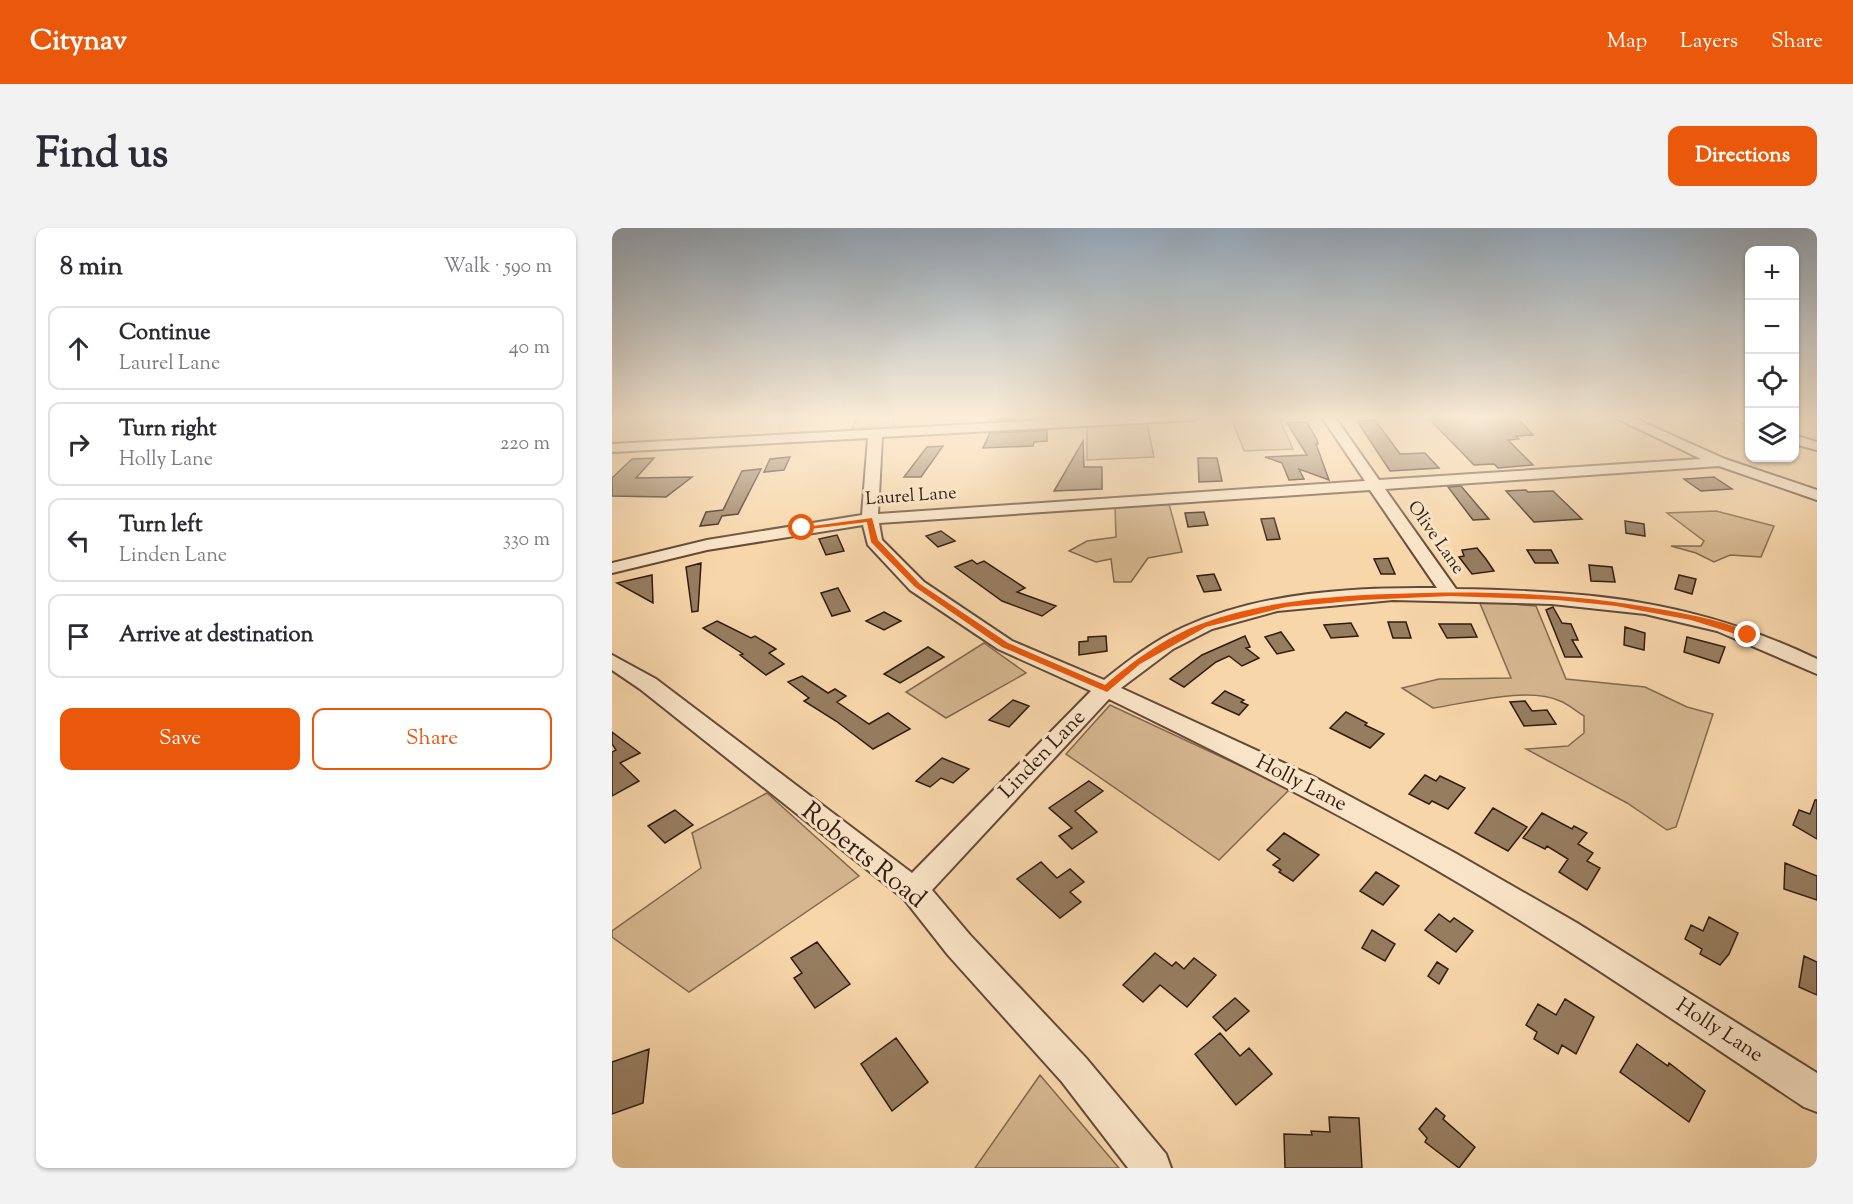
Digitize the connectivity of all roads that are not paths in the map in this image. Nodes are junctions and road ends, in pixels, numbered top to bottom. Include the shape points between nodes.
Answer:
1 (873, 460) edge
2 (1358, 460) edge
3 (1715, 460) edge
4 (1720, 462) junction
5 (1376, 486) junction
6 (1817, 495) edge
7 (870, 519) junction
8 (612, 568) edge
9 (1450, 594) junction
10 (612, 662) edge
11 (1817, 667) edge
12 (1107, 689) junction
13 (914, 890) junction
14 (1817, 1094) edge
15 (1152, 1168) edge

1 - 7 street, Holly Lane
2 - 5 street, Olive Lane
3 - 4 street
4 - 5 street, Laurel Lane
4 - 6 street
5 - 7 street, Laurel Lane
5 - 9 street, Olive Lane
7 - 8 street, Laurel Lane via 708,545
7 - 12 street, Holly Lane via 874,541 918,586 1005,645
9 - 11 street, Linden Lane via 1558,598 1657,610 1748,635
9 - 12 street, Linden Lane via 1286,604 1238,615 1203,626 1170,643 1137,662
10 - 13 street, Roberts Road via 648,684
12 - 13 street, Linden Lane
12 - 14 street, Holly Lane via 1303,783 1446,861 1566,932
13 - 15 street, Roberts Road via 1074,1070

